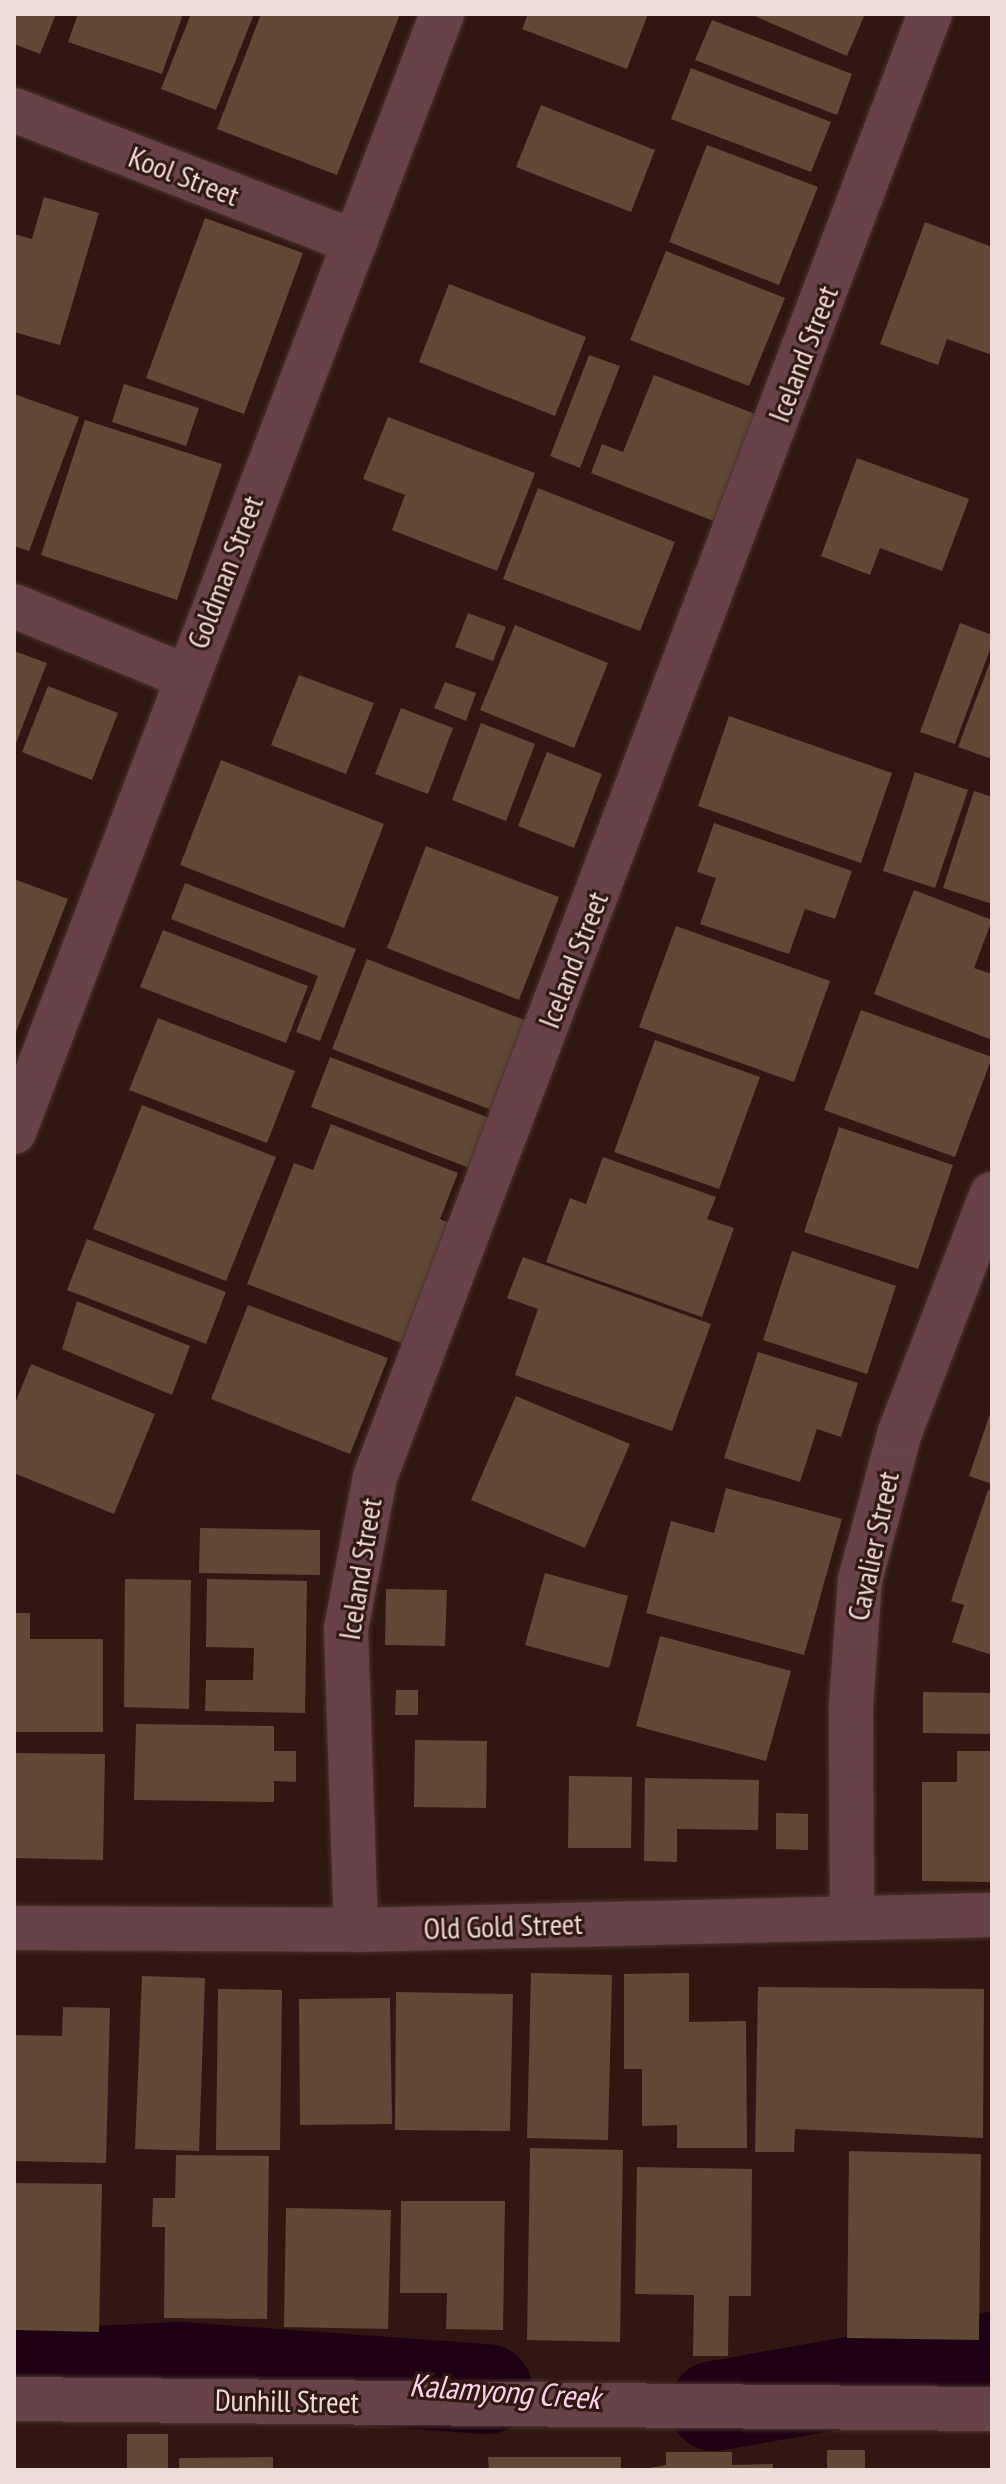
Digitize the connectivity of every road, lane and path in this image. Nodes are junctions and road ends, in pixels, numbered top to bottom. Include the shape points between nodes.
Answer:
1 (442, 14) edge
2 (930, 14) edge
3 (14, 110) edge
4 (355, 242) junction
5 (14, 606) edge
6 (185, 676) junction
7 (16, 1123) edge
8 (992, 1194) edge
9 (852, 1915) junction
10 (992, 1915) edge
11 (14, 1928) edge
12 (356, 1930) junction
13 (14, 2399) edge
14 (992, 2409) edge

1 - 4 street, Goldman Street
2 - 12 street, Iceland Street via 375,1477 346,1629
3 - 4 street, Kool Street
4 - 6 street, Goldman Street
5 - 6 street
6 - 7 street, Goldman Street
8 - 9 street, Cavalier Street via 900,1432 860,1580 851,1705
9 - 10 street, Old Gold Street
9 - 12 street, Old Gold Street
11 - 12 street, Old Gold Street
13 - 14 street, Dunhill Street

